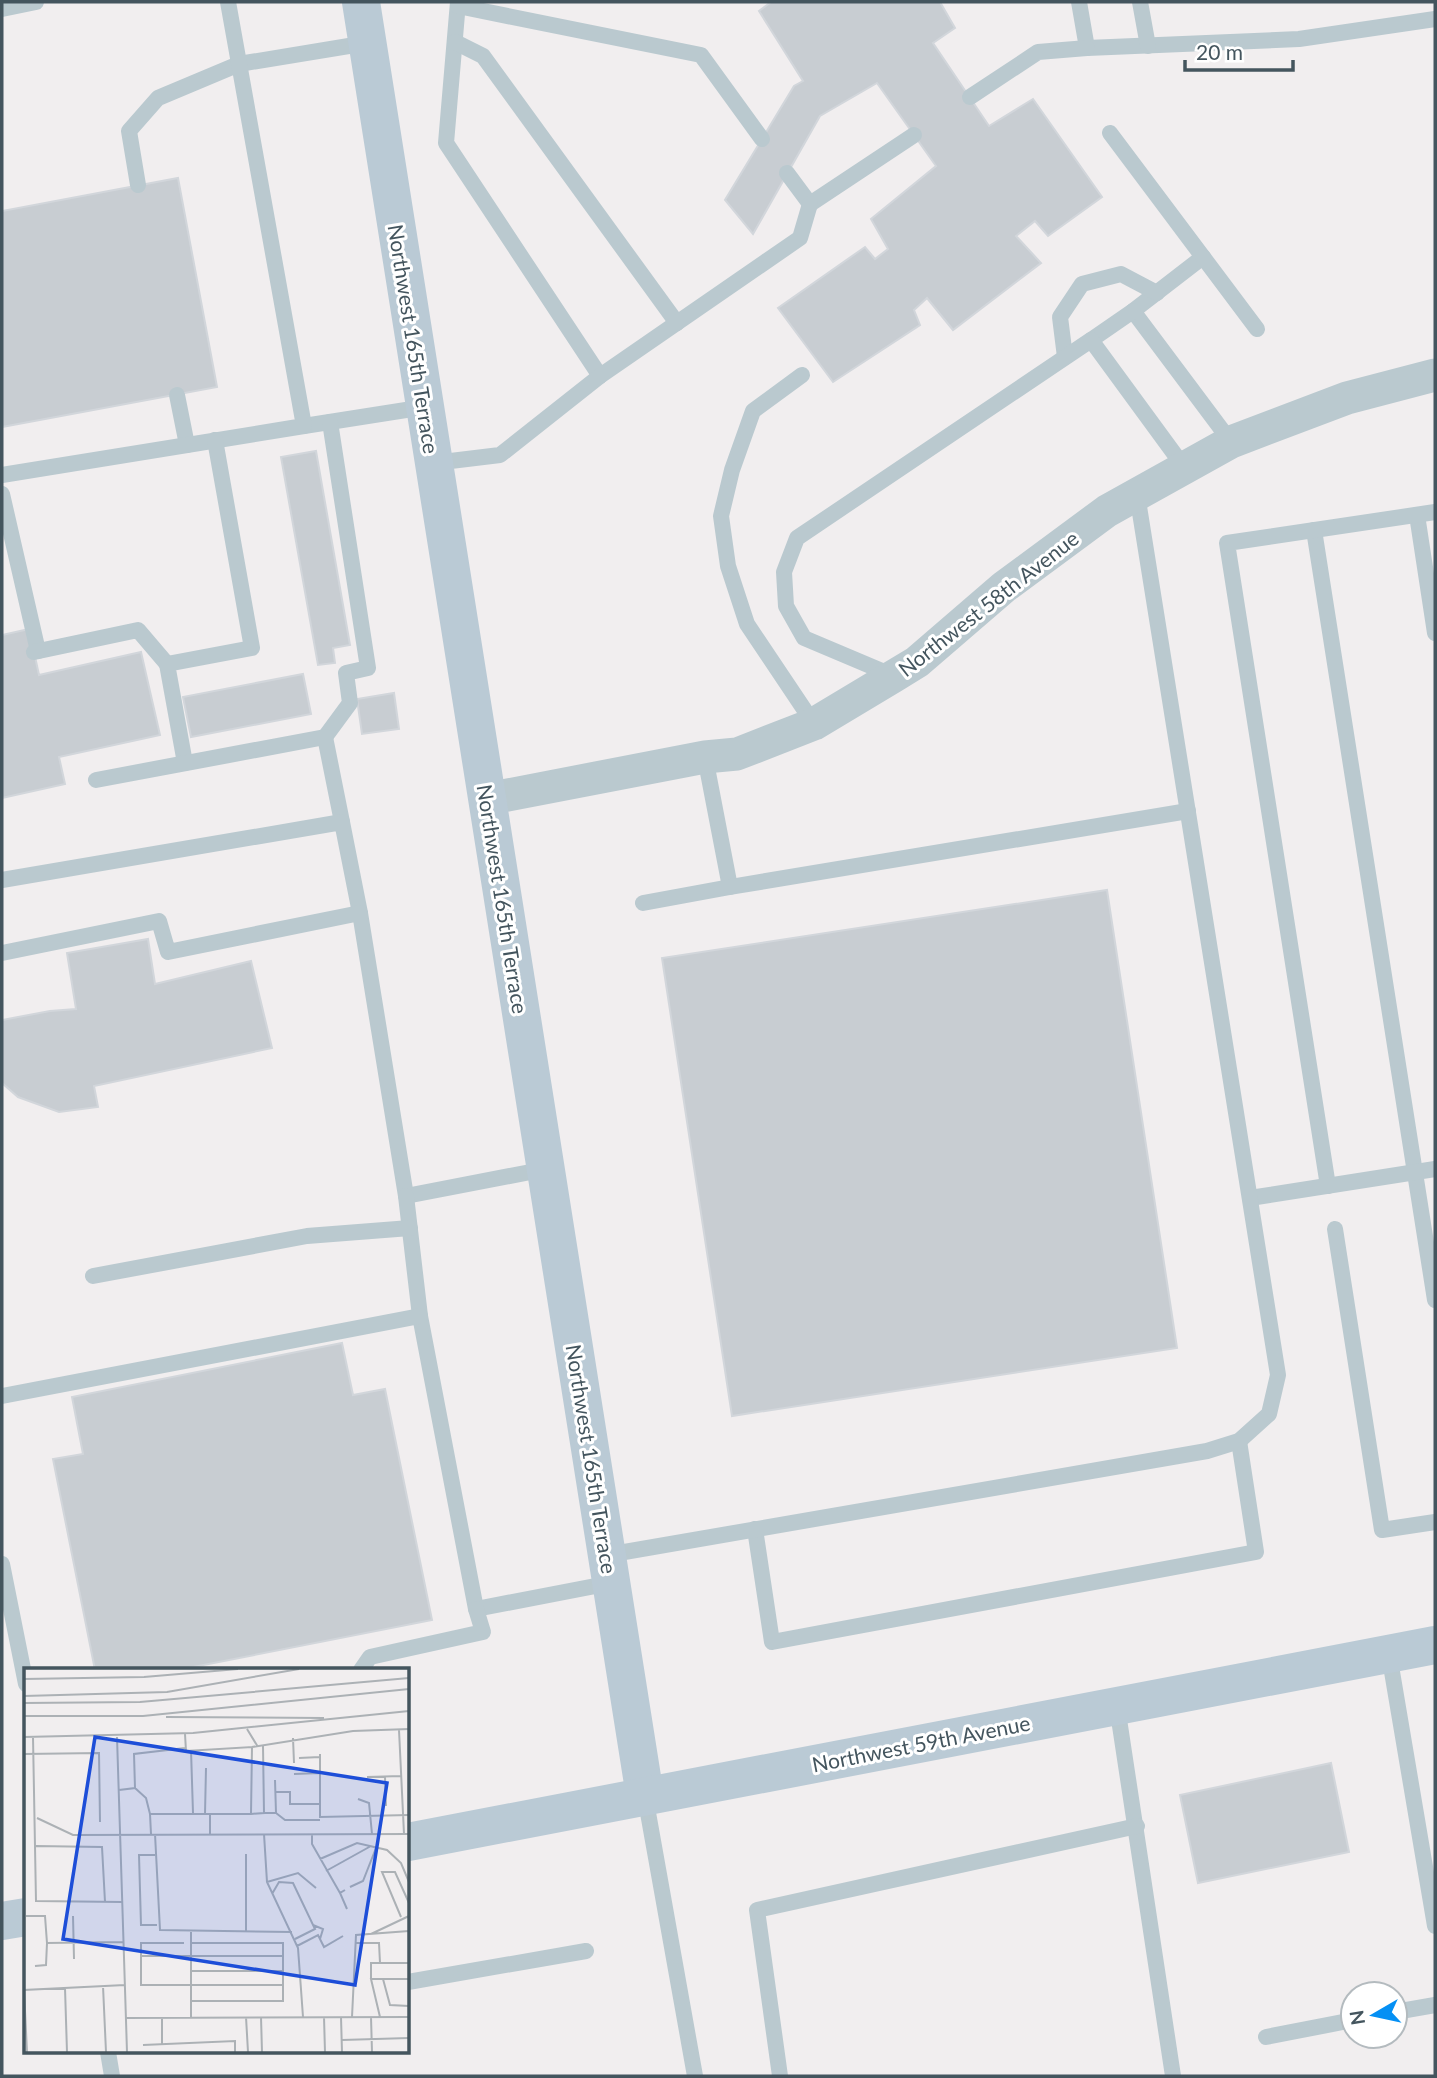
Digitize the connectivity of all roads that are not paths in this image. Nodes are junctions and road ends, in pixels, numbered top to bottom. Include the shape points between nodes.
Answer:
1 (36, 2) edge
2 (228, 2) edge
3 (361, 2) edge
4 (1079, 2) edge
5 (1140, 2) edge
6 (458, 4) edge
7 (2, 9) edge
8 (1435, 19) edge
9 (455, 42) junction
10 (367, 43) junction
11 (1148, 46) junction
12 (1087, 48) junction
13 (239, 64) junction
14 (970, 97) dead end
15 (1110, 133) dead end
16 (914, 135) dead end
17 (762, 139) dead end
18 (788, 173) dead end
19 (138, 185) dead end
20 (810, 204) junction
21 (1203, 257) junction
22 (1157, 293) junction
23 (1133, 311) junction
24 (677, 323) junction
25 (1257, 329) dead end
26 (1091, 340) junction
27 (1065, 357) junction
28 (802, 375) dead end
29 (1435, 375) edge
30 (600, 376) junction
31 (177, 395) dead end
32 (425, 407) junction
33 (330, 422) junction
34 (304, 426) junction
35 (215, 440) junction
36 (1231, 442) junction
37 (187, 445) junction
38 (434, 463) junction
39 (1184, 467) junction
40 (2, 475) edge
41 (2, 494) edge
42 (1138, 494) junction
43 (1435, 512) edge
44 (1417, 515) junction
45 (1314, 530) junction
46 (1435, 633) edge
47 (167, 664) junction
48 (894, 677) junction
49 (814, 724) junction
50 (325, 737) junction
51 (705, 757) junction
52 (185, 764) junction
53 (96, 780) dead end
54 (487, 799) junction
55 (1188, 811) junction
56 (342, 822) junction
57 (2, 880) edge
58 (730, 887) junction
59 (643, 903) dead end
60 (360, 913) junction
61 (2, 953) edge
62 (1435, 1168) edge
63 (546, 1169) junction
64 (1415, 1172) junction
65 (1328, 1186) junction
66 (406, 1196) junction
67 (1250, 1198) junction
68 (410, 1228) junction
69 (1335, 1229) dead end
70 (93, 1276) dead end
71 (1435, 1300) edge
72 (420, 1316) junction
73 (2, 1396) edge
74 (1239, 1441) junction
75 (1435, 1522) edge
76 (755, 1529) junction
77 (2, 1564) edge
78 (609, 1569) junction
79 (476, 1609) junction
80 (1435, 1645) edge
81 (1389, 1654) junction
82 (362, 1668) edge
83 (24, 1674) edge
84 (1117, 1706) junction
85 (645, 1796) junction
86 (1137, 1826) junction
87 (410, 1842) edge
88 (1432, 1894) edge
89 (24, 1917) edge
90 (2, 1921) edge
91 (1435, 1926) edge
92 (586, 1951) dead end
93 (410, 1982) edge
94 (1435, 2005) edge
95 (1409, 2010) edge
96 (1339, 2023) edge
97 (1266, 2037) dead end
98 (108, 2054) edge
99 (112, 2076) edge
100 (695, 2076) edge
101 (780, 2076) edge
102 (1173, 2076) edge

1 - 7 lane
2 - 13 lane
3 - 10 street, Northwest 165th Terrace
4 - 12 lane
5 - 11 lane
6 - 9 lane
6 - 17 lane via 701,55
8 - 11 lane via 1299,40
9 - 24 lane via 483,56
9 - 30 lane via 446,143
10 - 13 lane
10 - 32 street, Northwest 165th Terrace
11 - 12 lane
12 - 14 lane via 1038,52
13 - 19 lane via 158,98 129,131
13 - 34 lane
15 - 21 lane
16 - 20 lane
18 - 20 lane
20 - 24 lane via 800,238
21 - 22 lane
21 - 25 lane
22 - 23 lane
22 - 27 lane via 1121,274 1082,284 1059,317
23 - 26 lane
23 - 36 lane
24 - 30 lane
26 - 27 lane
26 - 39 lane
27 - 48 lane via 797,538 784,572 786,606 804,638
28 - 49 lane via 753,411 721,516 728,566 747,624
29 - 36 street, Northwest 58th Avenue via 1347,398
30 - 38 lane via 500,455
31 - 37 lane
32 - 33 lane
32 - 38 street, Northwest 165th Terrace
33 - 34 lane
33 - 50 lane via 368,668 346,673 350,703
34 - 35 lane
35 - 37 lane
35 - 47 lane via 252,648
36 - 39 street, Northwest 58th Avenue
37 - 40 lane
38 - 54 street, Northwest 165th Terrace
39 - 42 street, Northwest 58th Avenue
41 - 47 lane via 36,651 138,630
42 - 48 street, Northwest 58th Avenue via 1107,511 1004,587
42 - 55 lane
43 - 44 lane
44 - 45 lane
44 - 46 lane
45 - 64 lane
45 - 65 lane via 1227,544
47 - 52 lane
48 - 49 street, Northwest 58th Avenue
49 - 51 street, Northwest 58th Avenue via 737,754
50 - 52 lane
50 - 56 lane
51 - 54 street, Northwest 58th Avenue
51 - 58 lane
52 - 53 lane
54 - 63 street, Northwest 165th Terrace
55 - 58 lane
55 - 67 lane
56 - 57 lane
56 - 60 lane
58 - 59 lane
60 - 61 lane via 169,952 159,921
60 - 66 lane
62 - 64 lane
63 - 66 lane
63 - 78 street, Northwest 165th Terrace
64 - 65 lane
64 - 71 lane
65 - 67 lane
66 - 68 lane
67 - 74 lane via 1278,1375 1269,1414
68 - 70 lane via 307,1236
68 - 72 lane
69 - 75 lane via 1382,1530
72 - 73 lane
72 - 79 lane
74 - 76 lane via 1207,1451
74 - 76 lane via 1256,1552 772,1642
76 - 78 lane
77 - 83 lane
78 - 79 lane
78 - 85 street, Northwest 165th Terrace
79 - 82 lane via 483,1632 370,1657
80 - 81 street, Northwest 59th Avenue
81 - 84 street, Northwest 59th Avenue
81 - 88 lane
84 - 85 street, Northwest 59th Avenue
84 - 86 lane
85 - 87 street, Northwest 59th Avenue
85 - 100 lane
86 - 101 lane via 757,1910
86 - 102 lane
88 - 91 lane
89 - 90 street
92 - 93 lane
94 - 95 lane
96 - 97 lane
98 - 99 lane

